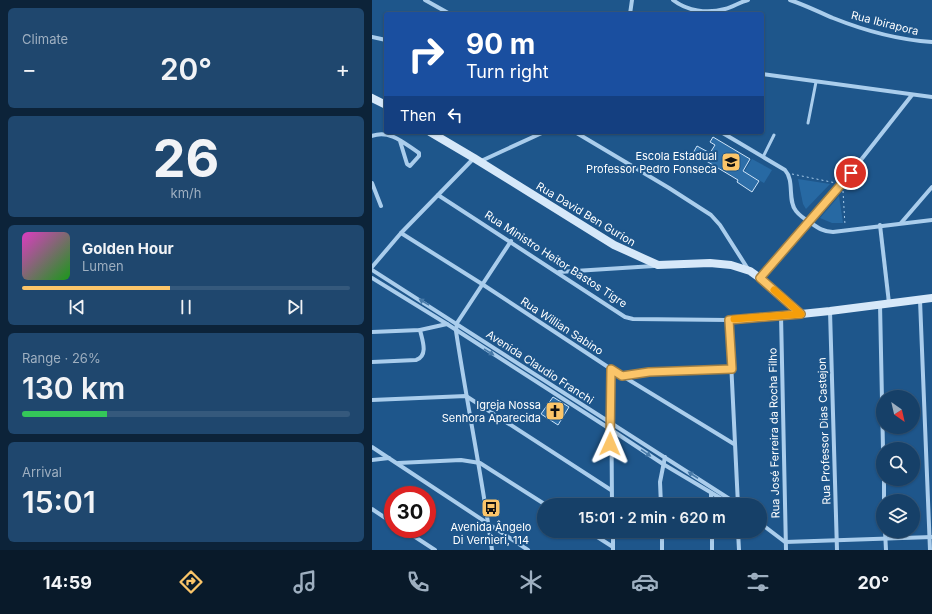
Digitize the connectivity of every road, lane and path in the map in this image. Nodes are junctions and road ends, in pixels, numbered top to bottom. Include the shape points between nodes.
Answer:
1 (425, 0) edge
2 (632, 0) edge
3 (673, 0) edge
4 (748, 0) edge
5 (790, 0) edge
6 (446, 12) edge
7 (630, 12) edge
8 (372, 37) edge
9 (384, 40) edge
10 (932, 42) edge
11 (764, 74) edge
12 (816, 82) junction
13 (912, 95) junction
14 (372, 98) edge
15 (932, 98) edge
16 (384, 104) edge
17 (808, 124) dead end
18 (433, 134) edge
19 (539, 134) edge
20 (578, 134) edge
21 (724, 134) edge
22 (774, 135) dead end
23 (372, 136) edge
24 (400, 141) junction
25 (762, 157) junction
26 (477, 160) junction
27 (788, 173) junction
28 (372, 182) edge
29 (842, 184) junction
30 (932, 187) edge
31 (438, 195) junction
32 (381, 206) dead end
33 (932, 220) edge
34 (808, 222) junction
35 (901, 224) junction
36 (880, 226) junction
37 (845, 230) junction
38 (402, 233) junction
39 (511, 241) junction
40 (658, 265) junction
41 (372, 267) edge
42 (372, 270) edge
43 (750, 271) junction
44 (558, 272) junction
45 (372, 278) edge
46 (760, 278) junction
47 (482, 284) junction
48 (932, 298) edge
49 (920, 299) junction
50 (889, 303) junction
51 (880, 304) junction
52 (830, 311) junction
53 (801, 314) junction
54 (781, 315) junction
55 (451, 320) junction
56 (729, 320) junction
57 (447, 324) junction
58 (457, 324) junction
59 (420, 330) junction
60 (456, 331) junction
61 (372, 332) edge
62 (372, 362) edge
63 (611, 369) junction
64 (732, 369) junction
65 (622, 376) junction
66 (466, 396) junction
67 (372, 400) edge
68 (611, 426) junction
69 (883, 442) edge
70 (734, 444) junction
71 (372, 446) edge
72 (665, 457) junction
73 (389, 458) junction
74 (372, 460) edge
75 (398, 463) junction
76 (480, 463) junction
77 (663, 464) junction
78 (710, 487) junction
79 (611, 490) junction
80 (711, 494) junction
81 (612, 498) edge
82 (661, 498) edge
83 (711, 498) edge
84 (719, 498) edge
85 (728, 498) edge
86 (738, 498) edge
87 (537, 499) edge
88 (372, 509) edge
89 (384, 517) edge
90 (489, 525) junction
91 (767, 528) edge
92 (920, 537) edge
93 (931, 537) edge
94 (417, 538) edge
95 (598, 538) edge
96 (613, 538) edge
97 (662, 538) edge
98 (712, 538) edge
99 (738, 538) edge
100 (885, 538) joint
101 (837, 539) junction
102 (786, 542) junction
103 (613, 549) edge
104 (435, 550) edge
105 (492, 550) edge
106 (528, 550) edge
107 (662, 550) edge
108 (712, 550) edge
109 (739, 550) edge
110 (786, 550) edge
111 (837, 550) edge
112 (886, 550) edge
113 (930, 550) edge

1 - 6 street
2 - 7 street
3 - 4 street via 694,10 714,11
5 - 10 street, Rua Ibirapora via 834,19 876,32
8 - 9 street
11 - 12 street
12 - 13 street
12 - 17 lane
13 - 15 street
13 - 29 street
14 - 16 street
18 - 26 street, Rua David Ben Gurion
19 - 26 street
20 - 43 street via 711,215
21 - 25 street
22 - 25 lane
23 - 24 street via 392,136
24 - 24 street via 419,153 410,166 407,164
25 - 27 street
26 - 31 street
26 - 40 street, Rua David Ben Gurion via 614,246
27 - 29 path
27 - 34 street via 794,208
28 - 32 street
29 - 34 street
29 - 37 path
30 - 35 street
31 - 38 street
31 - 39 street, Rua Ministro Heitor Bastos Tigre
33 - 35 street
34 - 37 street via 826,232
34 - 46 street
35 - 36 street
36 - 37 street
36 - 50 street
38 - 41 street
38 - 47 street, Rua Willian Sabino
39 - 44 street, Rua Ministro Heitor Bastos Tigre
39 - 47 street
40 - 43 street, Rua David Ben Gurion via 710,263
40 - 44 street
55 -> 42 street, Avenida Claudio Franchi
43 - 46 street, Rua David Ben Gurion
44 - 56 street, Rua Ministro Heitor Bastos Tigre via 625,317
45 - 57 street, Avenida Claudio Franchi
46 - 53 street, Rua David Ben Gurion
47 - 58 street
47 - 63 street, Rua Willian Sabino
48 - 49 street, Rua Ministro Heitor Bastos Tigre
49 - 50 street, Rua Ministro Heitor Bastos Tigre
49 - 93 street
50 - 51 street, Rua Ministro Heitor Bastos Tigre
51 - 52 street, Rua Ministro Heitor Bastos Tigre
51 - 69 street
52 - 53 street, Rua Ministro Heitor Bastos Tigre
52 - 101 street, Rua Professor Dias Castejon
53 - 54 street, Rua Ministro Heitor Bastos Tigre
54 - 56 street, Rua Ministro Heitor Bastos Tigre
54 - 102 street, Rua José Ferreira da Rocha Filho
55 - 57 street
55 - 58 street, Avenida Claudio Franchi
56 - 64 street
57 - 59 street
57 - 60 street, Avenida Claudio Franchi
58 - 60 street
58 - 68 street, Avenida Claudio Franchi
59 - 61 street
59 - 62 street via 424,350 421,359
60 - 66 street
60 -> 68 street, Avenida Claudio Franchi
63 - 65 street, Rua Willian Sabino
63 - 68 street
64 - 65 street via 649,372
64 - 70 street
65 - 70 street, Rua Willian Sabino
66 - 67 street
66 - 76 street
66 - 79 street
68 - 72 street, Avenida Claudio Franchi
68 -> 77 street, Avenida Claudio Franchi
68 - 79 street
70 - 86 street
71 - 73 street
72 - 77 street
78 -> 72 street, Avenida Claudio Franchi
73 - 74 street
73 - 75 street
75 - 76 street via 461,460
75 - 90 street
76 - 87 street
76 - 90 street
77 - 80 street, Avenida Claudio Franchi
77 - 82 street
78 - 80 street
78 - 85 street, Avenida Claudio Franchi
79 - 81 street
80 - 83 street
80 - 84 street, Avenida Claudio Franchi
88 - 89 street
90 - 105 street
90 - 106 street
91 - 102 street
92 - 93 street
93 - 113 street
94 - 104 street
95 - 103 street
96 - 103 street
97 - 107 street
98 - 108 street
99 - 109 street
100 - 101 street
100 - 112 street
101 - 102 street
101 - 111 street, Rua Professor Dias Castejon
102 - 110 street, Rua José Ferreira da Rocha Filho

